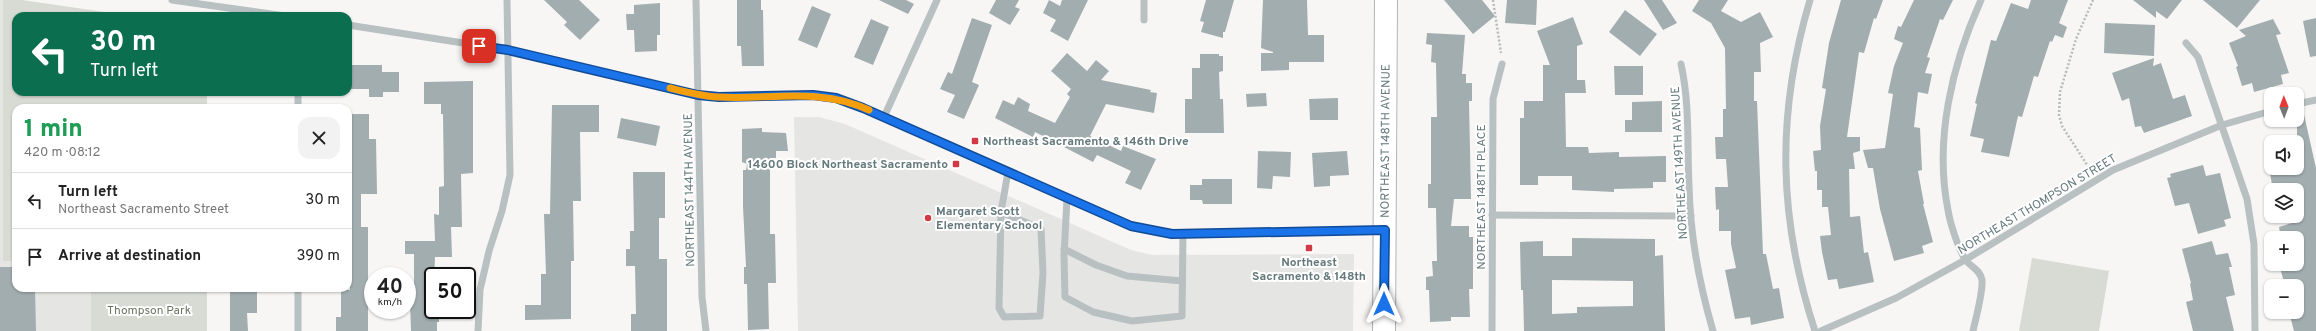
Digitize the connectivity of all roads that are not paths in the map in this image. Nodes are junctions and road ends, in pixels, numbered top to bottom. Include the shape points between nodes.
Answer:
1 (172, 0) edge
2 (507, 0) edge
3 (696, 0) edge
4 (937, 0) edge
5 (1144, 0) edge
6 (1386, 0) edge
7 (1810, 0) edge
8 (1981, 0) edge
9 (257, 12) edge
10 (1144, 20) dead end
11 (352, 27) edge
12 (2186, 43) dead end
13 (508, 50) junction
14 (1502, 64) road end
15 (1681, 64) dead end
16 (698, 95) junction
17 (2316, 100) edge
18 (2304, 103) edge
19 (2264, 113) edge
20 (884, 118) junction
21 (2222, 125) junction
22 (1008, 172) junction
23 (1067, 198) junction
24 (1001, 212) junction
25 (1492, 215) junction
26 (1691, 216) junction
27 (1385, 230) junction
28 (1182, 233) junction
29 (1064, 249) junction
30 (1965, 260) junction
31 (1182, 281) junction
32 (298, 292) edge
33 (298, 331) edge
34 (478, 331) edge
35 (706, 331) edge
36 (1384, 331) edge
37 (1492, 331) edge
38 (1713, 331) edge
39 (1815, 331) edge
40 (1821, 331) edge
41 (1973, 331) edge
42 (2255, 331) edge

1 - 9 street
2 - 13 street
3 - 16 street, NORTHEAST 144TH AVENUE
4 - 20 street
5 - 10 street
6 - 27 main road, NORTHEAST 148TH AVENUE
7 - 39 street via 1794,62 1789,99 1786,175 1794,258
8 - 30 street via 1966,32 1957,63 1947,110 1944,156 1948,211
11 - 13 street
12 - 21 street via 2198,57
13 - 16 street
13 - 34 street via 510,175 480,290
14 - 25 street, NORTHEAST 148TH PLACE via 1492,99
15 - 26 street, NORTHEAST 149TH AVENUE via 1688,92
16 - 20 street via 813,95 836,98
16 - 35 street, NORTHEAST 144TH AVENUE via 702,297
17 - 18 street
19 - 21 street, NORTHEAST THOMPSON STREET
20 - 22 street
21 - 30 street, NORTHEAST THOMPSON STREET via 2113,170
21 - 42 street via 2247,199 2254,244
22 - 23 street
22 - 24 street
23 - 28 street via 1131,226 1150,231
23 - 29 street
24 - 24 street via 999,308 1004,317 1040,316 1043,273 1041,229
25 - 26 street
25 - 37 street, NORTHEAST 148TH PLACE
26 - 38 street, NORTHEAST 149TH AVENUE via 1704,299
27 - 28 street
27 - 36 main road, NORTHEAST 148TH AVENUE
28 - 31 street
29 - 31 street via 1127,276
29 - 31 street via 1065,297 1093,312 1132,321 1182,316
30 - 40 street, NORTHEAST THOMPSON STREET via 1896,298
30 - 41 street via 1977,269 1982,280
32 - 33 street

